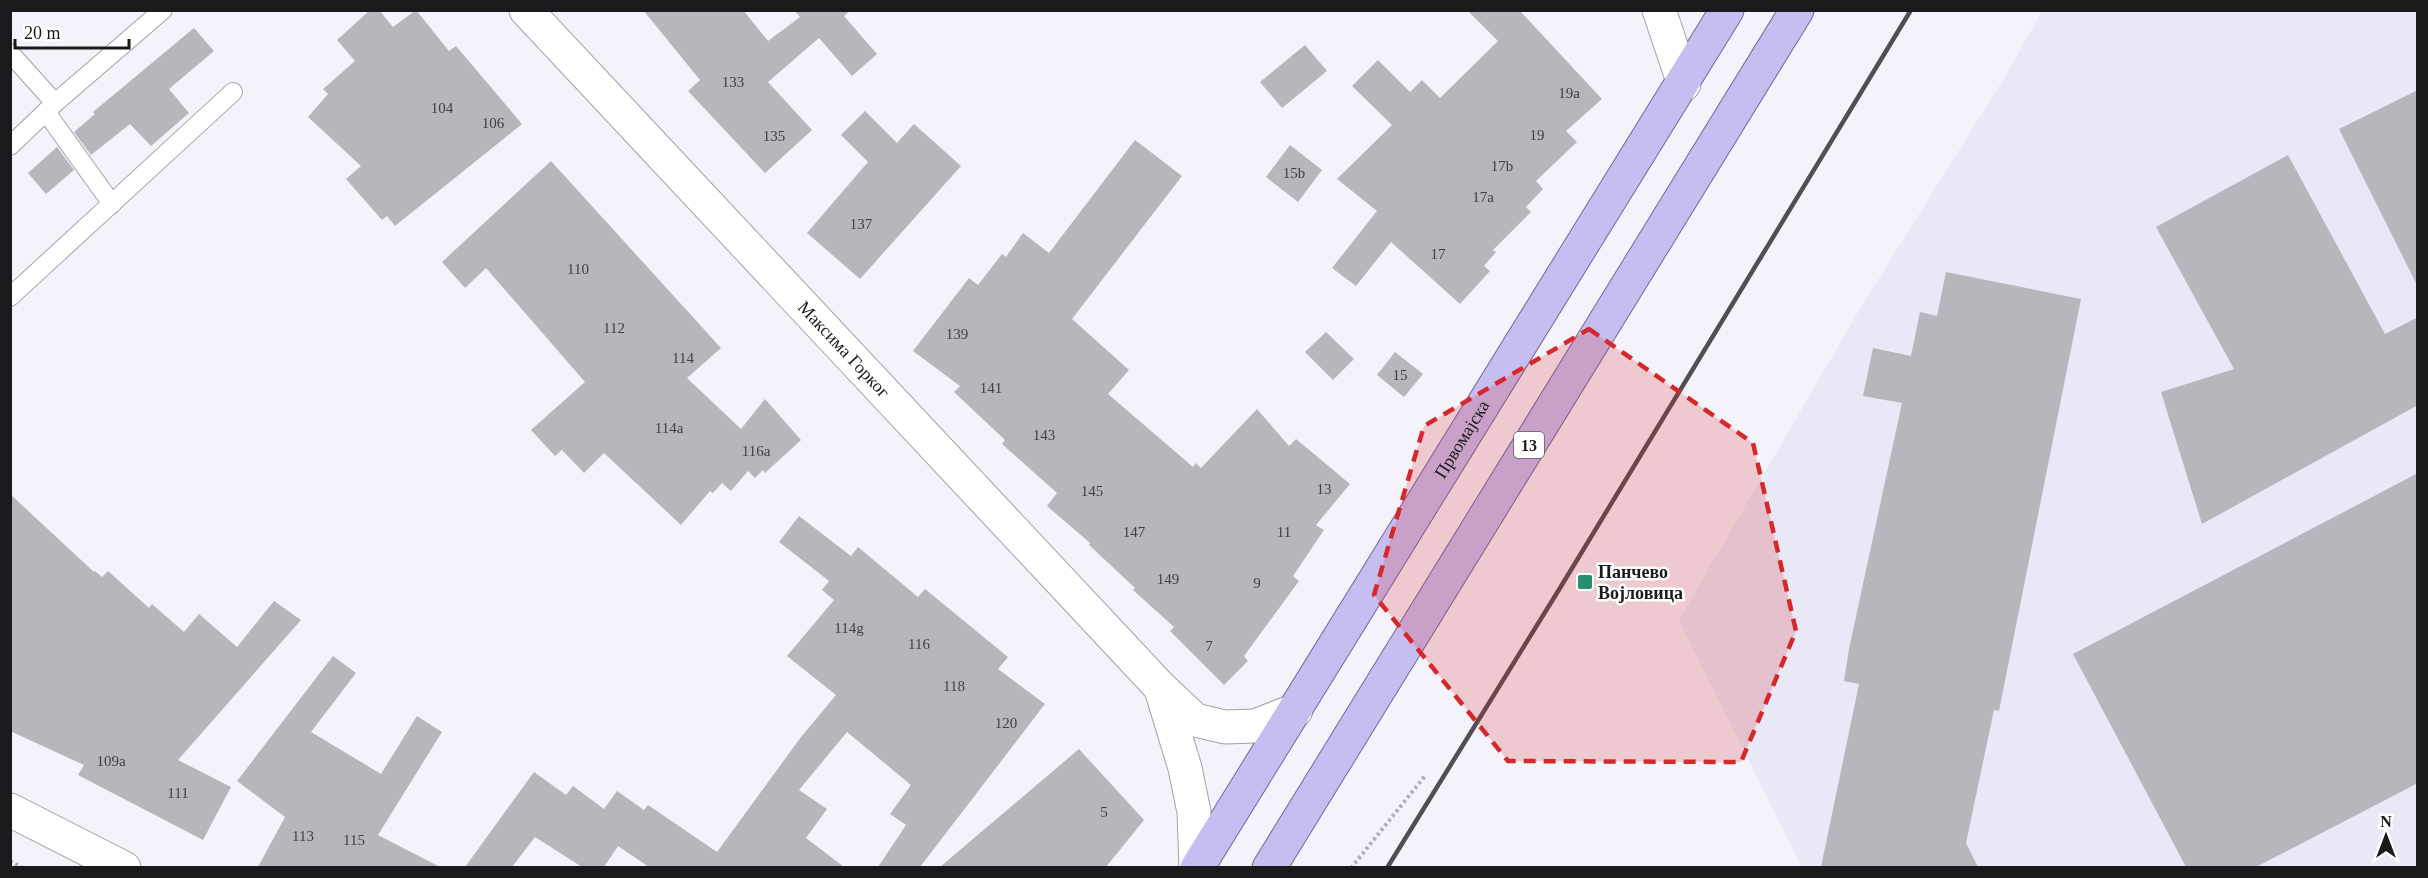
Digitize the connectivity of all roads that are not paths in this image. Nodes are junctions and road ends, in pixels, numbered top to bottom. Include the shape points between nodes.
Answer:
1 (163, 10) edge
2 (526, 10) edge
3 (1659, 10) edge
4 (1727, 10) edge
5 (1797, 10) edge
6 (10, 53) edge
7 (1684, 84) junction
8 (233, 92) dead end
9 (51, 108) junction
10 (10, 146) edge
11 (112, 204) junction
12 (10, 297) edge
13 (1160, 687) junction
14 (1296, 710) junction
15 (10, 810) edge
16 (124, 867) edge
17 (1197, 867) edge
18 (1269, 867) edge

1 - 9 lane
2 - 13 street, Максима Горког
3 - 7 street
4 - 7 main road, Првомајска
5 - 18 main road, 13
6 - 9 lane
7 - 14 main road, Првомајска
8 - 11 lane
9 - 10 lane
9 - 11 lane
11 - 12 lane
13 - 14 street, Максима Горког via 1195,720 1225,727 1255,726
13 - 17 street via 1185,768 1194,812
14 - 17 main road, Првомајска
15 - 16 street

